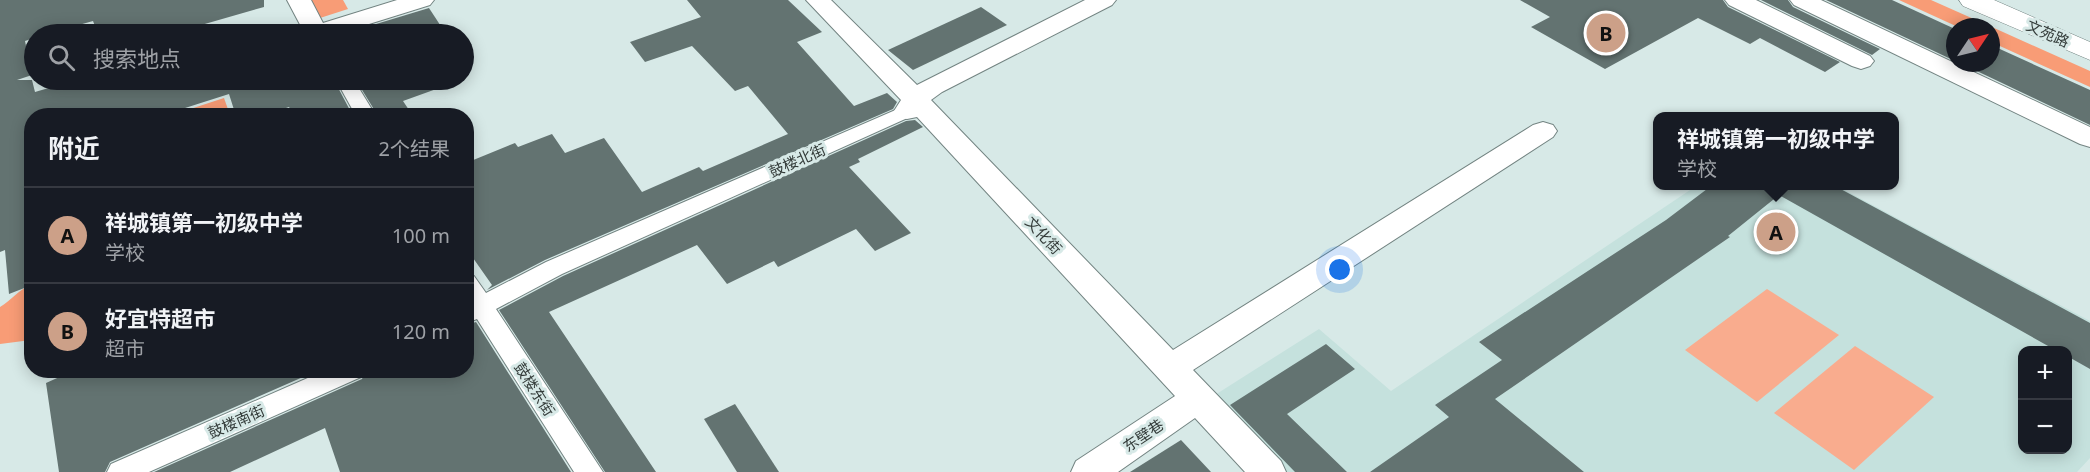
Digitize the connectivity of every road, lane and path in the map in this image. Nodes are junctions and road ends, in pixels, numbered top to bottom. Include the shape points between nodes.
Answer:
1 (299, 0) edge
2 (422, 0) edge
3 (818, 0) edge
4 (1104, 0) edge
5 (1737, 0) edge
6 (1802, 0) edge
7 (1972, 0) edge
8 (312, 24) edge
9 (348, 24) edge
10 (2090, 52) edge
11 (1861, 61) dead end
12 (351, 90) edge
13 (911, 105) junction
14 (361, 108) edge
15 (1543, 131) dead end
16 (2090, 138) edge
17 (474, 310) edge
18 (1169, 369) junction
19 (334, 378) edge
20 (1198, 398) junction
21 (121, 472) edge
22 (590, 472) edge
23 (1089, 472) edge
24 (1268, 472) edge

1 - 8 street
2 - 9 street
3 - 13 street, 文化街
4 - 13 street, 鼓楼北街 via 933,86
5 - 11 street
6 - 16 street
7 - 10 main road, 文苑路
12 - 14 street
13 - 17 street, 鼓楼北街 via 555,268
13 - 18 street, 文化街
15 - 18 street
17 - 22 street, 鼓楼东街
18 - 20 street, 文化街
19 - 21 street, 鼓楼南街
20 - 23 street, 东壁巷
20 - 24 street, 文化街

